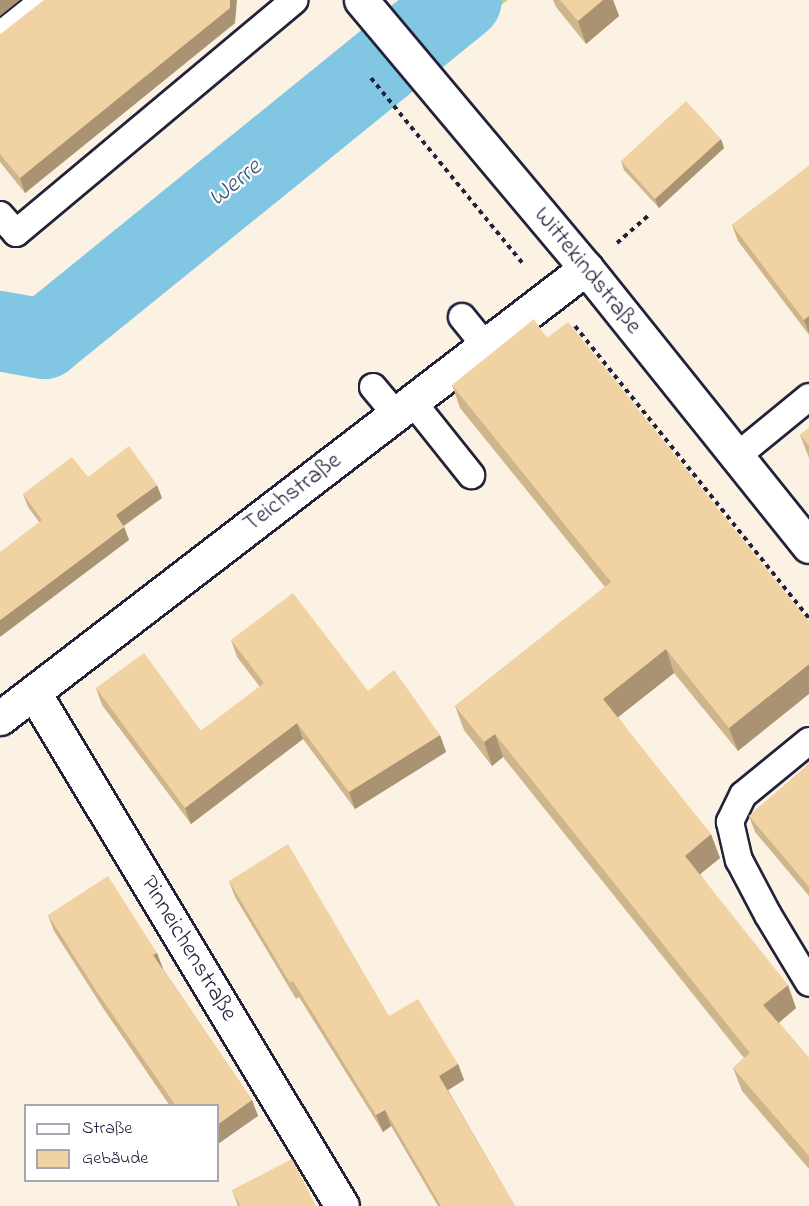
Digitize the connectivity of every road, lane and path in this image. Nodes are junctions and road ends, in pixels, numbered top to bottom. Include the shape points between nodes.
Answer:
1 (44, 0) edge
2 (295, 0) edge
3 (365, 5) edge
4 (0, 35) edge
5 (398, 112) dead end
6 (0, 214) edge
7 (650, 214) dead end
8 (621, 240) dead end
9 (521, 261) dead end
10 (586, 268) junction
11 (462, 317) dead end
12 (577, 328) dead end
13 (485, 345) junction
14 (373, 387) dead end
15 (809, 397) edge
16 (404, 408) junction
17 (737, 456) junction
18 (471, 475) dead end
19 (809, 546) edge
20 (809, 618) edge
21 (34, 693) junction
22 (0, 718) edge
23 (809, 741) edge
24 (809, 983) edge
25 (342, 1206) edge

1 - 4 lane
2 - 6 lane via 16,233
3 - 10 street, Wittekindstraße
5 - 9 path
7 - 8 path
10 - 13 street, Teichstraße
10 - 17 street, Wittekindstraße
11 - 13 lane
12 - 20 path
13 - 16 street, Teichstraße
14 - 16 lane
15 - 17 lane
16 - 18 lane
16 - 21 street, Teichstraße
17 - 19 street, Wittekindstraße
21 - 22 street, Teichstraße
21 - 25 street, Pinneichenstraße
23 - 24 lane via 743,795 730,822 739,860

